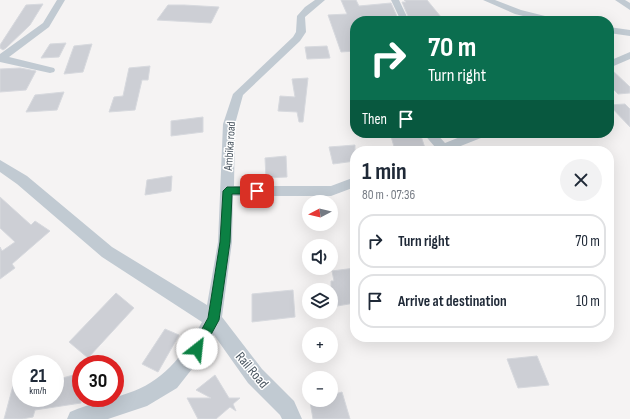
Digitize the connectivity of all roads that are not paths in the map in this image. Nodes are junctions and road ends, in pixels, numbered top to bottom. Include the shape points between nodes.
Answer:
1 (61, 0) edge
2 (321, 0) edge
3 (396, 0) edge
4 (488, 0) edge
5 (619, 0) edge
6 (630, 7) edge
7 (518, 12) junction
8 (403, 16) edge
9 (521, 16) edge
10 (534, 16) edge
11 (614, 31) edge
12 (630, 33) edge
13 (2, 55) edge
14 (630, 55) edge
15 (614, 63) edge
16 (50, 70) dead end
17 (474, 138) edge
18 (462, 146) edge
19 (0, 164) edge
20 (350, 184) edge
21 (227, 191) junction
22 (213, 320) junction
23 (77, 419) edge
24 (292, 419) edge

1 - 13 street via 46,25
2 - 21 street, Ambika road via 301,16 301,32 297,39 238,94 229,124
3 - 8 street
4 - 7 street
5 - 6 street
7 - 9 street
7 - 10 street
11 - 12 street
13 - 16 street
14 - 15 street
17 - 18 street
19 - 22 street via 107,252
20 - 21 street via 331,191
21 - 22 street, Ambika road via 225,242
22 - 23 street, Ambika road via 197,349 170,382 140,399
22 - 24 street, Rail Road via 255,376 287,408

